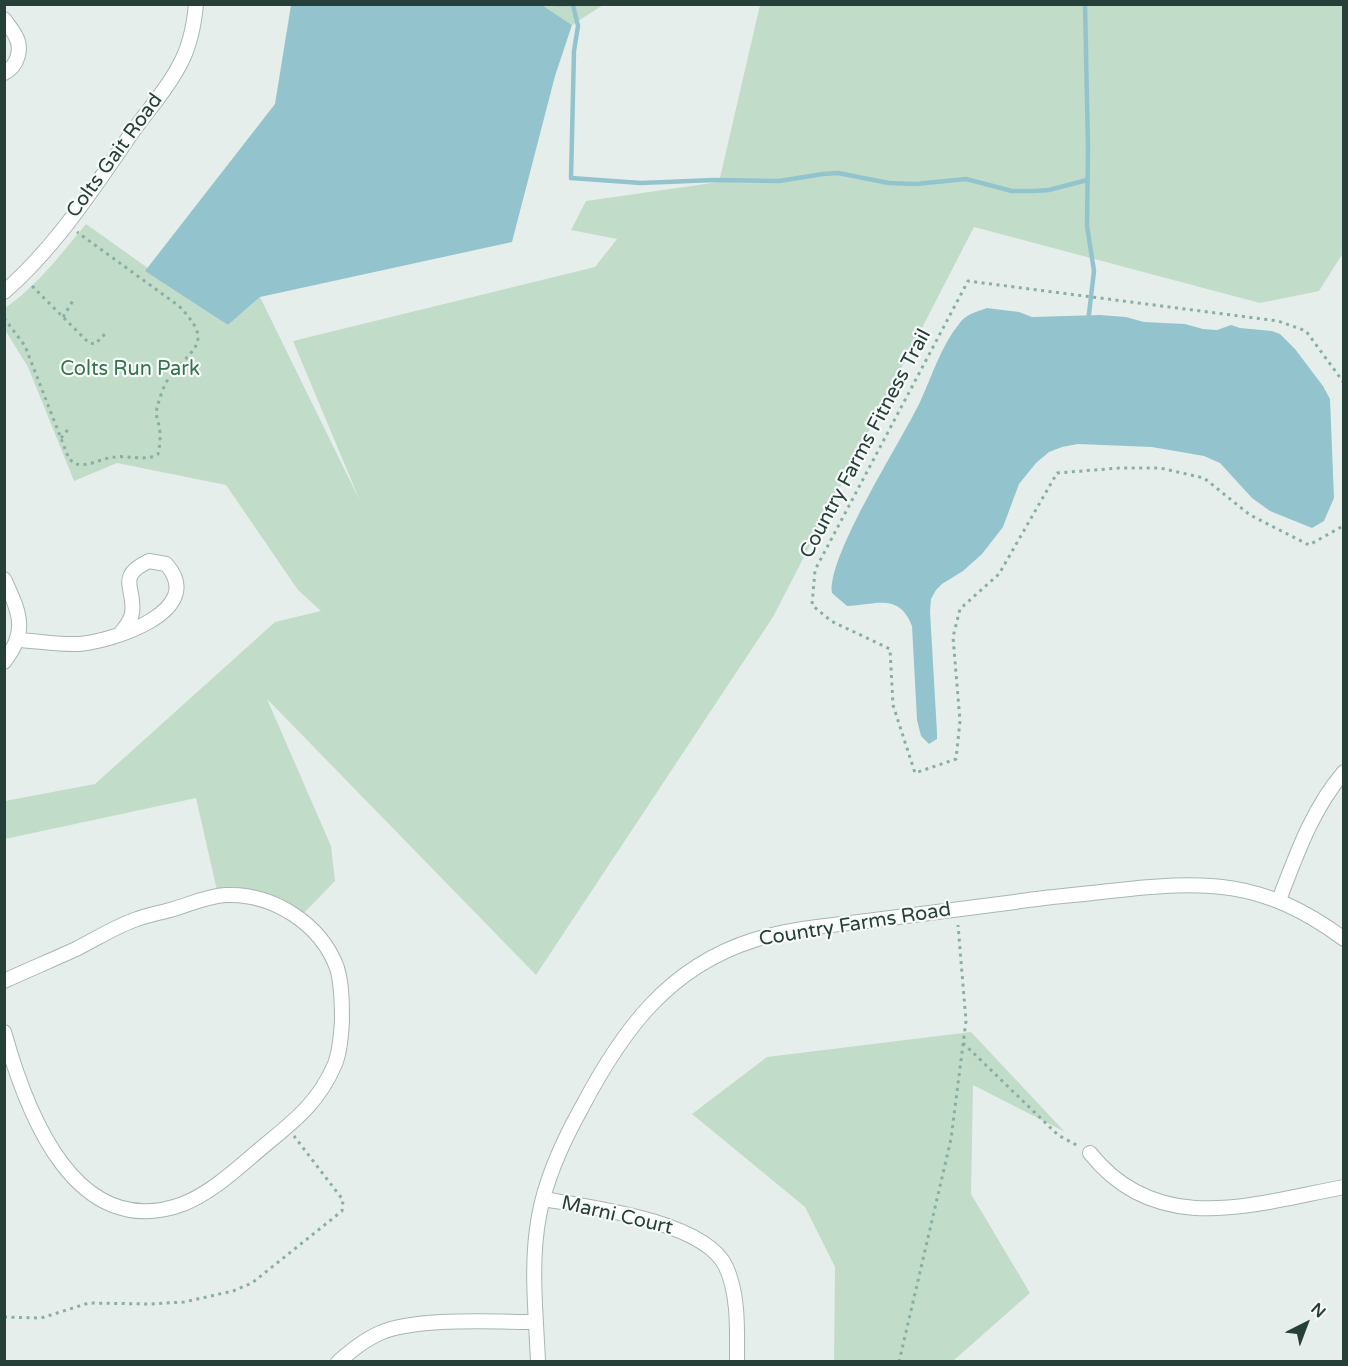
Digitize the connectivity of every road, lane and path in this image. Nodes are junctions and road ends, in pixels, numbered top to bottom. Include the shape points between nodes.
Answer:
1 (196, 4) edge
2 (4, 19) edge
3 (4, 73) edge
4 (66, 224) junction
5 (22, 276) junction
6 (4, 292) edge
7 (74, 299) dead end
8 (63, 317) junction
9 (4, 318) edge
10 (106, 333) dead end
11 (1344, 383) edge
12 (70, 427) dead end
13 (61, 438) junction
14 (1344, 524) edge
15 (4, 579) edge
16 (121, 633) junction
17 (19, 640) junction
18 (4, 662) edge
19 (1344, 772) edge
20 (1279, 900) junction
21 (957, 925) dead end
22 (1344, 939) edge
23 (4, 981) edge
24 (4, 1032) edge
25 (963, 1043) junction
26 (9, 1071) edge
27 (287, 1128) junction
28 (1090, 1153) joint
29 (1344, 1187) edge
30 (543, 1199) junction
31 (4, 1317) edge
32 (536, 1322) junction
33 (338, 1362) edge
34 (538, 1362) edge
35 (737, 1362) edge
36 (899, 1362) edge

1 - 4 street, Colts Gait Road via 192,34 180,66
2 - 3 street via 19,45 15,63
4 - 5 street, Colts Gait Road
4 - 13 path via 179,306 187,314 198,344 166,383 156,411 160,427 158,454 145,458 113,457 83,465 69,459
5 - 6 street, Colts Gait Road
5 - 8 path
7 - 8 path
8 - 10 path via 89,344 95,344
9 - 13 path via 25,346
11 - 14 path, Country Farms Fitness Trail via 1306,331 1278,321 968,280 815,570 812,605 831,621 890,650 893,705 915,773 956,759 960,722 953,637 960,609 999,574 1058,473 1160,468 1204,478 1250,515 1309,545
12 - 13 path
15 - 17 street via 20,620
16 - 16 street via 170,607 178,581 166,564 149,561 134,572 129,580 132,614
16 - 17 street via 76,644
17 - 18 street
19 - 20 street via 1310,824
20 - 22 street, Country Farms Road
20 - 30 street, Country Farms Road via 1228,886 1157,886 800,930 753,940 699,966 670,987 623,1036 568,1133
21 - 25 path via 966,1021
23 - 27 street via 128,922 205,899 235,895 286,910 306,924 328,950 337,970 342,1013 339,1052 330,1074 312,1104
24 - 26 street
25 - 28 path via 1058,1135
25 - 36 path via 951,1139
26 - 27 street via 69,1175 92,1195 129,1209 162,1210 190,1201 227,1177
27 - 31 path via 344,1200 342,1211 252,1283 233,1292 184,1302 89,1303 40,1318
28 - 29 street via 1103,1169 1134,1192 1194,1209 1239,1208
30 - 32 street, Country Farms Road via 535,1260
30 - 35 street, Marni Court via 669,1226 713,1249 725,1265 735,1298
32 - 33 street via 400,1328 364,1341
32 - 34 street, Country Farms Road

